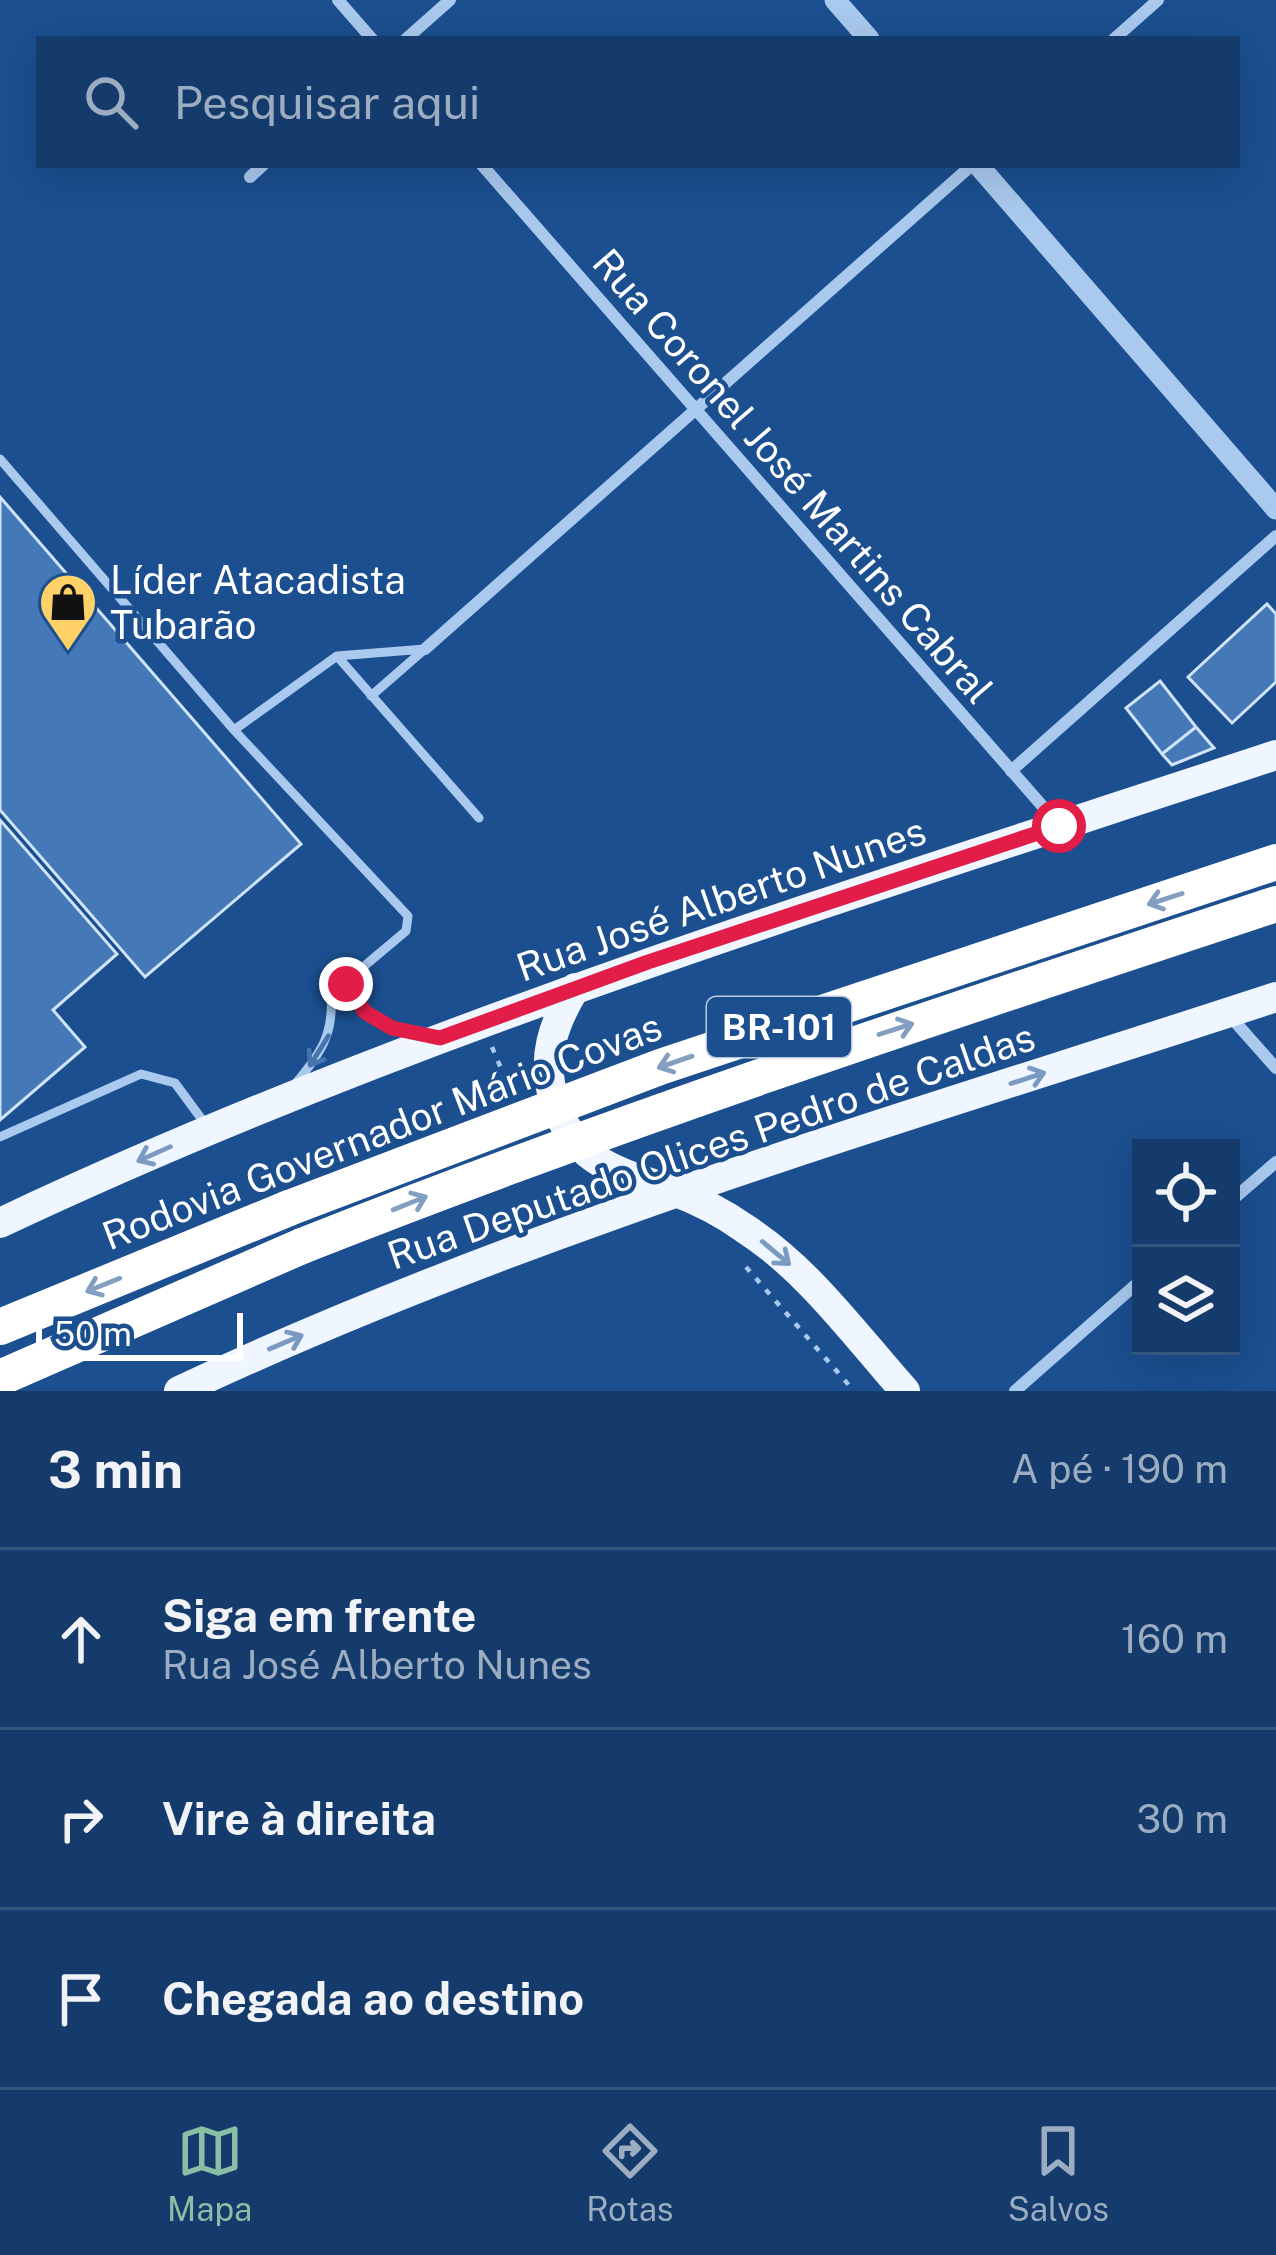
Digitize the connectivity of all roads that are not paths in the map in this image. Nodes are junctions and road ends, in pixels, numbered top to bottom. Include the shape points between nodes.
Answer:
1 (338, 0) edge
2 (450, 0) edge
3 (835, 0) edge
4 (1158, 0) edge
5 (369, 36) edge
6 (409, 36) edge
7 (866, 36) edge
8 (1117, 36) edge
9 (260, 168) edge
10 (485, 168) edge
11 (972, 168) edge
12 (978, 168) edge
13 (250, 177) dead end
14 (696, 410) junction
15 (0, 459) edge
16 (1276, 509) edge
17 (1276, 536) edge
18 (425, 649) junction
19 (337, 656) junction
20 (371, 696) junction
21 (234, 730) junction
22 (1276, 755) edge
23 (1011, 770) junction
24 (479, 818) dead end
25 (1059, 826) junction
26 (1276, 862) edge
27 (1276, 904) edge
28 (346, 984) junction
29 (575, 988) junction
30 (1276, 997) edge
31 (1228, 1013) junction
32 (440, 1038) junction
33 (1276, 1068) edge
34 (282, 1099) junction
35 (209, 1129) junction
36 (0, 1137) edge
37 (1276, 1162) edge
38 (677, 1192) junction
39 (1240, 1193) edge
40 (0, 1223) edge
41 (1132, 1288) edge
42 (0, 1327) edge
43 (0, 1378) edge
44 (179, 1391) edge
45 (905, 1391) edge
46 (1016, 1391) edge

1 - 5 street
2 - 6 street
3 - 7 street
4 - 8 street
9 - 13 street
10 - 14 street, Rua Coronel José Martins Cabral
11 - 14 street
12 - 16 street
14 - 18 street
14 - 23 street, Rua Coronel José Martins Cabral
15 - 21 lane
17 - 23 street
18 - 19 lane
18 - 20 lane
19 - 20 lane
19 - 21 lane
20 - 24 lane
21 - 28 lane via 408,916 406,931
22 - 25 main road, Rua José Alberto Nunes
23 - 25 street, Rua Coronel José Martins Cabral
25 - 29 main road, Rua José Alberto Nunes
26 -> 42 highway, Rodovia Governador Mário Covas / BR-101, bridge via 660,1067
43 -> 27 highway, Rodovia Governador Mário Covas / BR-101, bridge via 538,1154
28 - 32 lane via 365,1012 392,1028
28 -> 34 lane via 331,994 332,1027 322,1052
29 - 32 main road, Rua José Alberto Nunes
29 - 38 main road via 547,1057 562,1125 588,1156
30 - 31 main road, Rua Deputado Olices Pedro de Caldas
31 - 33 street
38 -> 31 main road, Rua Deputado Olices Pedro de Caldas
32 - 34 main road, Rua José Alberto Nunes
34 - 35 main road, Rua José Alberto Nunes
35 - 36 lane via 175,1083 141,1074
35 -> 40 main road, Rua José Alberto Nunes
37 - 39 street
44 -> 38 main road, Rua Deputado Olices Pedro de Caldas via 388,1298
38 -> 45 main road via 781,1254
41 - 46 street

